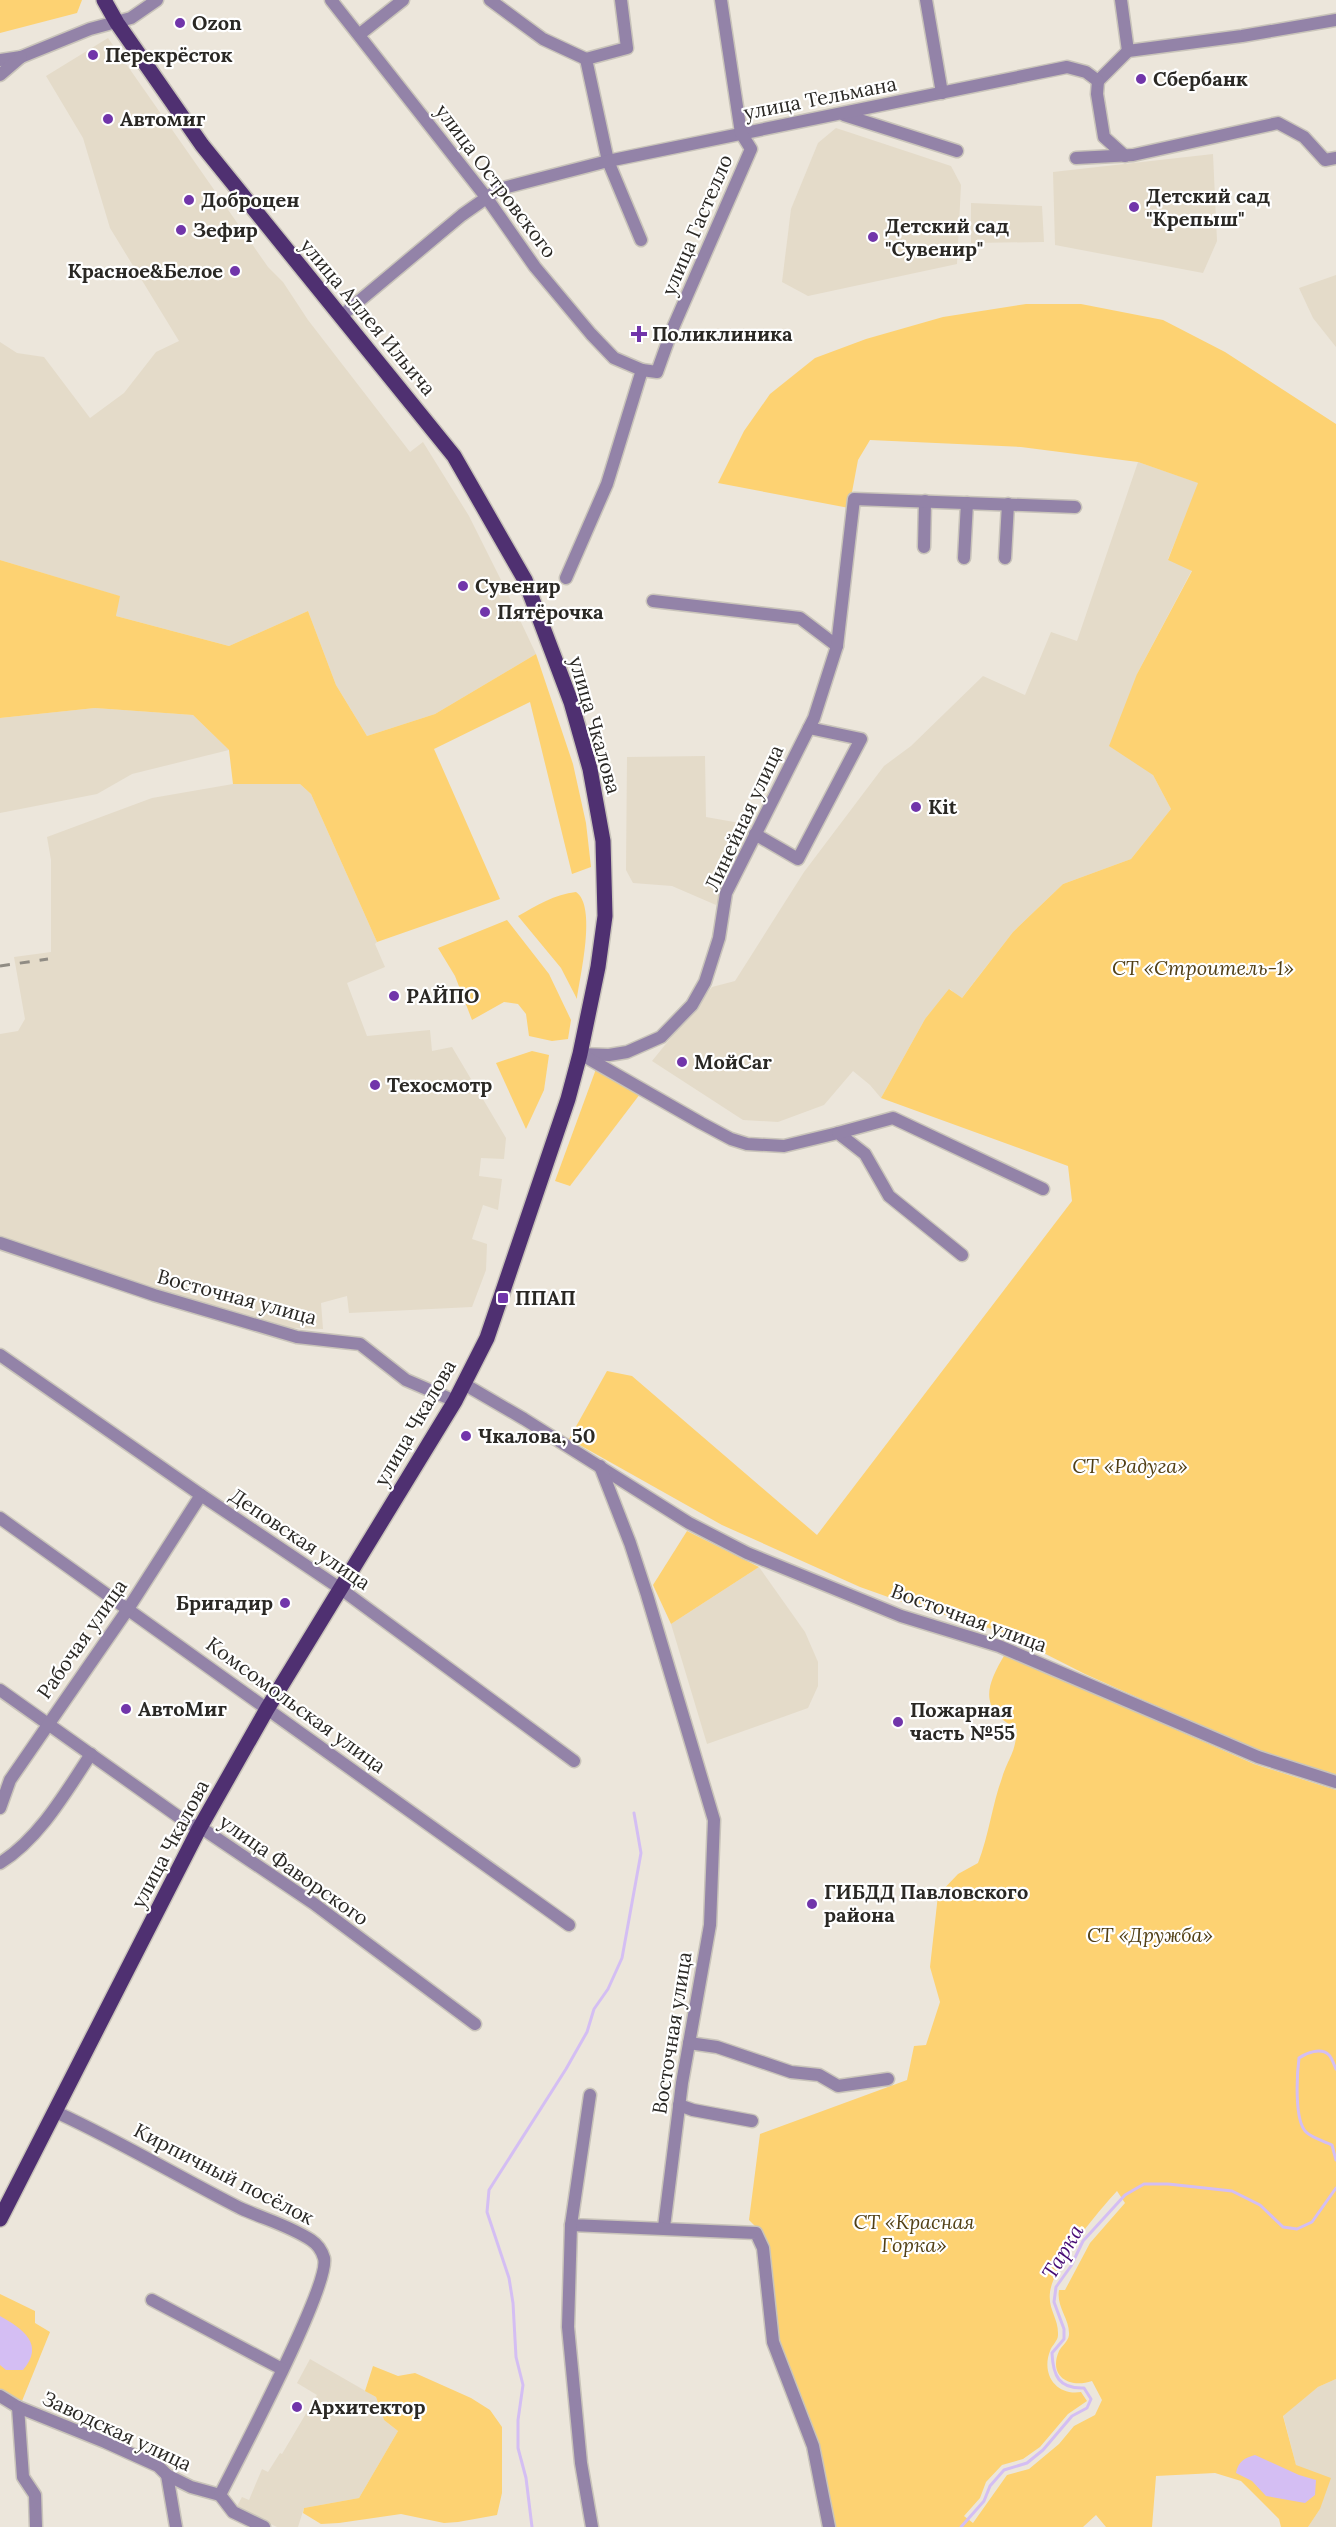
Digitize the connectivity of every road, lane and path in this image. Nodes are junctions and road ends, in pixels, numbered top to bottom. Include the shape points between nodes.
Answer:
1 (104, 0) edge
2 (157, 0) edge
3 (332, 0) edge
4 (403, 0) edge
5 (490, 0) edge
6 (621, 0) edge
7 (721, 0) edge
8 (926, 0) edge
9 (1121, 0) edge
10 (1336, 20) edge
11 (117, 22) junction
12 (360, 34) junction
13 (1128, 51) junction
14 (21, 57) junction
15 (586, 59) junction
16 (0, 60) edge
17 (0, 75) edge
18 (1098, 81) junction
19 (942, 93) junction
20 (843, 114) junction
21 (741, 133) junction
22 (957, 151) dead end
23 (1125, 156) junction
24 (1076, 158) dead end
25 (1336, 158) edge
26 (608, 161) junction
27 (486, 197) junction
28 (641, 240) dead end
29 (340, 316) junction
30 (642, 370) junction
31 (925, 501) junction
32 (967, 503) junction
33 (1008, 504) junction
34 (1075, 507) dead end
35 (924, 547) dead end
36 (964, 558) dead end
37 (1005, 558) dead end
38 (566, 578) dead end
39 (525, 580) joint
40 (653, 601) dead end
41 (837, 646) junction
42 (809, 728) junction
43 (755, 834) junction
44 (580, 1054) junction
45 (838, 1133) junction
46 (1043, 1190) dead end
47 (0, 1243) edge
48 (962, 1255) dead end
49 (0, 1354) edge
50 (464, 1384) junction
51 (455, 1401) junction
52 (600, 1466) junction
53 (201, 1495) junction
54 (0, 1518) edge
55 (341, 1589) junction
56 (128, 1609) junction
57 (0, 1690) edge
58 (267, 1709) junction
59 (48, 1722) junction
60 (91, 1754) junction
61 (574, 1761) dead end
62 (1336, 1782) edge
63 (0, 1808) edge
64 (199, 1829) junction
65 (0, 1863) edge
66 (569, 1925) dead end
67 (475, 2025) dead end
68 (689, 2043) junction
69 (888, 2079) dead end
70 (590, 2095) dead end
71 (679, 2105) junction
72 (54, 2114) junction
73 (752, 2121) dead end
74 (0, 2219) edge
75 (571, 2225) junction
76 (664, 2227) junction
77 (152, 2301) dead end
78 (282, 2369) junction
79 (0, 2396) edge
80 (18, 2406) junction
81 (167, 2475) junction
82 (220, 2495) junction
83 (36, 2527) edge
84 (176, 2527) edge
85 (264, 2527) edge
86 (592, 2527) edge
87 (829, 2527) edge

1 - 11 main road, улица Аллея Ильича
2 - 11 street via 131,18
3 - 12 street, улица Островского
4 - 12 street
5 - 15 street via 543,39
6 - 15 street via 627,48
7 - 21 street, улица Гастелло
8 - 19 street
9 - 13 street
10 - 13 street
11 - 14 street
11 - 29 main road, улица Аллея Ильича via 202,146
12 - 27 street, улица Островского
13 - 18 street
14 - 16 street
14 - 17 street
15 - 26 street
18 - 19 street, улица Тельмана via 1067,66
18 - 23 street via 1104,137
19 - 20 street, улица Тельмана
20 - 21 street, улица Тельмана
20 - 22 street
21 - 26 street, улица Тельмана
21 - 30 street, улица Гастелло via 751,149 657,372
23 - 24 street
23 - 25 street via 1278,123 1304,137 1325,160
26 - 27 street, улица Тельмана via 499,189
26 - 28 street
27 - 29 street, улица Тельмана
27 - 30 street, улица Островского via 535,267 591,334 614,357
29 - 39 main road, улица Аллея Ильича via 454,456
30 - 38 street via 607,484
31 - 32 street, Линейная улица
31 - 35 street
31 - 41 street, Линейная улица via 854,499
32 - 33 street, Линейная улица
32 - 36 street
33 - 34 street, Линейная улица
33 - 37 street
39 - 44 main road, улица Чкалова via 571,702 590,769 603,842 603,936
40 - 41 street via 800,618
41 - 42 street, Линейная улица
42 - 43 street, Линейная улица
42 - 43 street via 861,739 798,859
43 - 44 street, Линейная улица via 726,893 719,938 705,982 692,1005 660,1037 644,1046 609,1055
44 - 45 street via 701,1123 747,1144 784,1146
44 - 50 main road, улица Чкалова via 487,1338
45 - 46 street via 893,1118
45 - 48 street via 865,1154 889,1196
47 - 51 street, Восточная улица via 154,1295 297,1337 360,1344 406,1380
49 - 53 street, Деповская улица
50 - 51 main road, улица Чкалова
50 - 52 street, Восточная улица
51 - 55 main road, улица Чкалова
52 - 62 street, Восточная улица via 689,1523 805,1578 900,1616 999,1646 1258,1757
52 - 68 street, Восточная улица via 647,1595 714,1820 710,1925
53 - 55 street, Деповская улица
53 - 56 street, Рабочая улица
54 - 56 street, Комсомольская улица
55 - 58 main road, улица Чкалова
55 - 61 street, Деповская улица
56 - 58 street, Комсомольская улица
56 - 59 street, Рабочая улица
57 - 59 street, улица Фаворского
58 - 64 main road, улица Чкалова
58 - 66 street, Комсомольская улица
59 - 60 street, улица Фаворского
59 - 63 street, Рабочая улица via 10,1780
60 - 64 street, улица Фаворского
60 - 65 street via 59,1803 16,1853
64 - 67 street, улица Фаворского via 313,1903
64 - 72 main road, улица Чкалова
68 - 69 street via 717,2047 791,2072 819,2075 838,2086
68 - 71 street, Восточная улица
70 - 75 street
71 - 73 street
71 - 76 street, Восточная улица
72 - 74 main road, улица Чкалова
72 - 78 street, Кирпичный посёлок via 111,2137 242,2209 285,2225 313,2241 325,2264
75 - 76 street
75 - 86 street via 568,2328 581,2463
76 - 87 street via 756,2233 763,2248 773,2342 813,2446
77 - 78 street
78 - 82 street, Кирпичный посёлок
79 - 80 street, Заводская улица
80 - 81 street, Заводская улица via 158,2466
80 - 83 street via 23,2477 35,2495
81 - 82 street, Заводская улица
81 - 84 street
82 - 85 street via 233,2512

